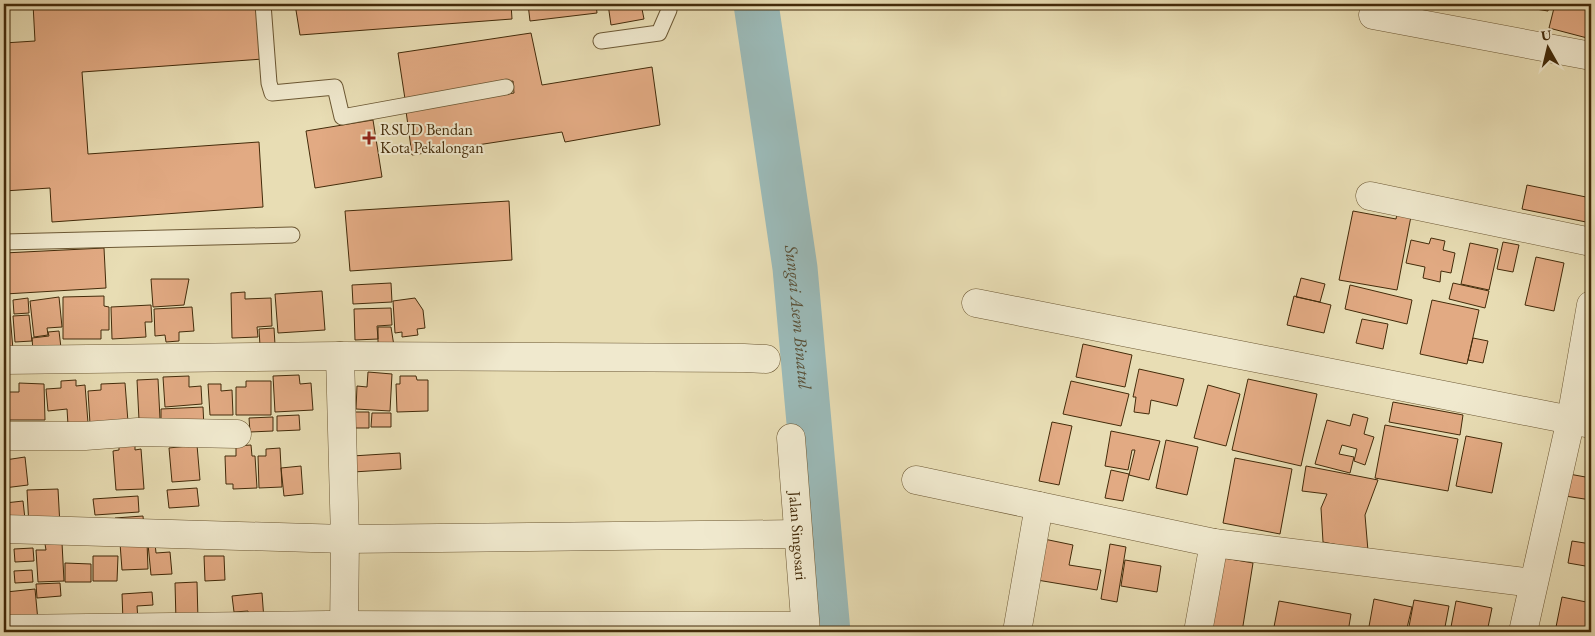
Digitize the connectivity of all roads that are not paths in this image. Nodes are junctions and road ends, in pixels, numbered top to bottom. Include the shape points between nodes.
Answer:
1 (263, 4) edge
2 (669, 4) edge
3 (1373, 15) dead end
4 (601, 41) dead end
5 (1591, 56) edge
6 (506, 87) dead end
7 (1370, 196) dead end
8 (292, 235) dead end
9 (4, 242) edge
10 (1591, 242) edge
11 (976, 303) dead end
12 (1591, 305) edge
13 (340, 356) junction
14 (766, 359) dead end
15 (4, 360) edge
16 (1581, 422) edge
17 (237, 434) dead end
18 (4, 436) edge
19 (791, 438) dead end
20 (916, 480) dead end
21 (1039, 506) junction
22 (4, 529) edge
23 (798, 534) junction
24 (345, 540) junction
25 (1214, 542) junction
26 (1533, 583) junction
27 (4, 628) edge
28 (344, 629) edge
29 (805, 629) edge
30 (1017, 632) edge
31 (1198, 632) edge
32 (1523, 632) edge

1 - 6 lane via 272,93 335,87 342,118
2 - 4 lane via 659,33
3 - 5 street
7 - 10 street
8 - 9 lane
11 - 16 street
12 - 16 street
13 - 14 street
13 - 15 street
13 - 24 street
16 - 26 street
17 - 18 street via 138,432
19 - 23 street, Jalan Singosari
20 - 21 street
21 - 25 street
21 - 30 street
22 - 24 street
23 - 24 street
23 - 29 street, Jalan Singosari
24 - 28 street
25 - 26 street
25 - 31 street
26 - 32 street
27 - 28 street
28 - 29 street

